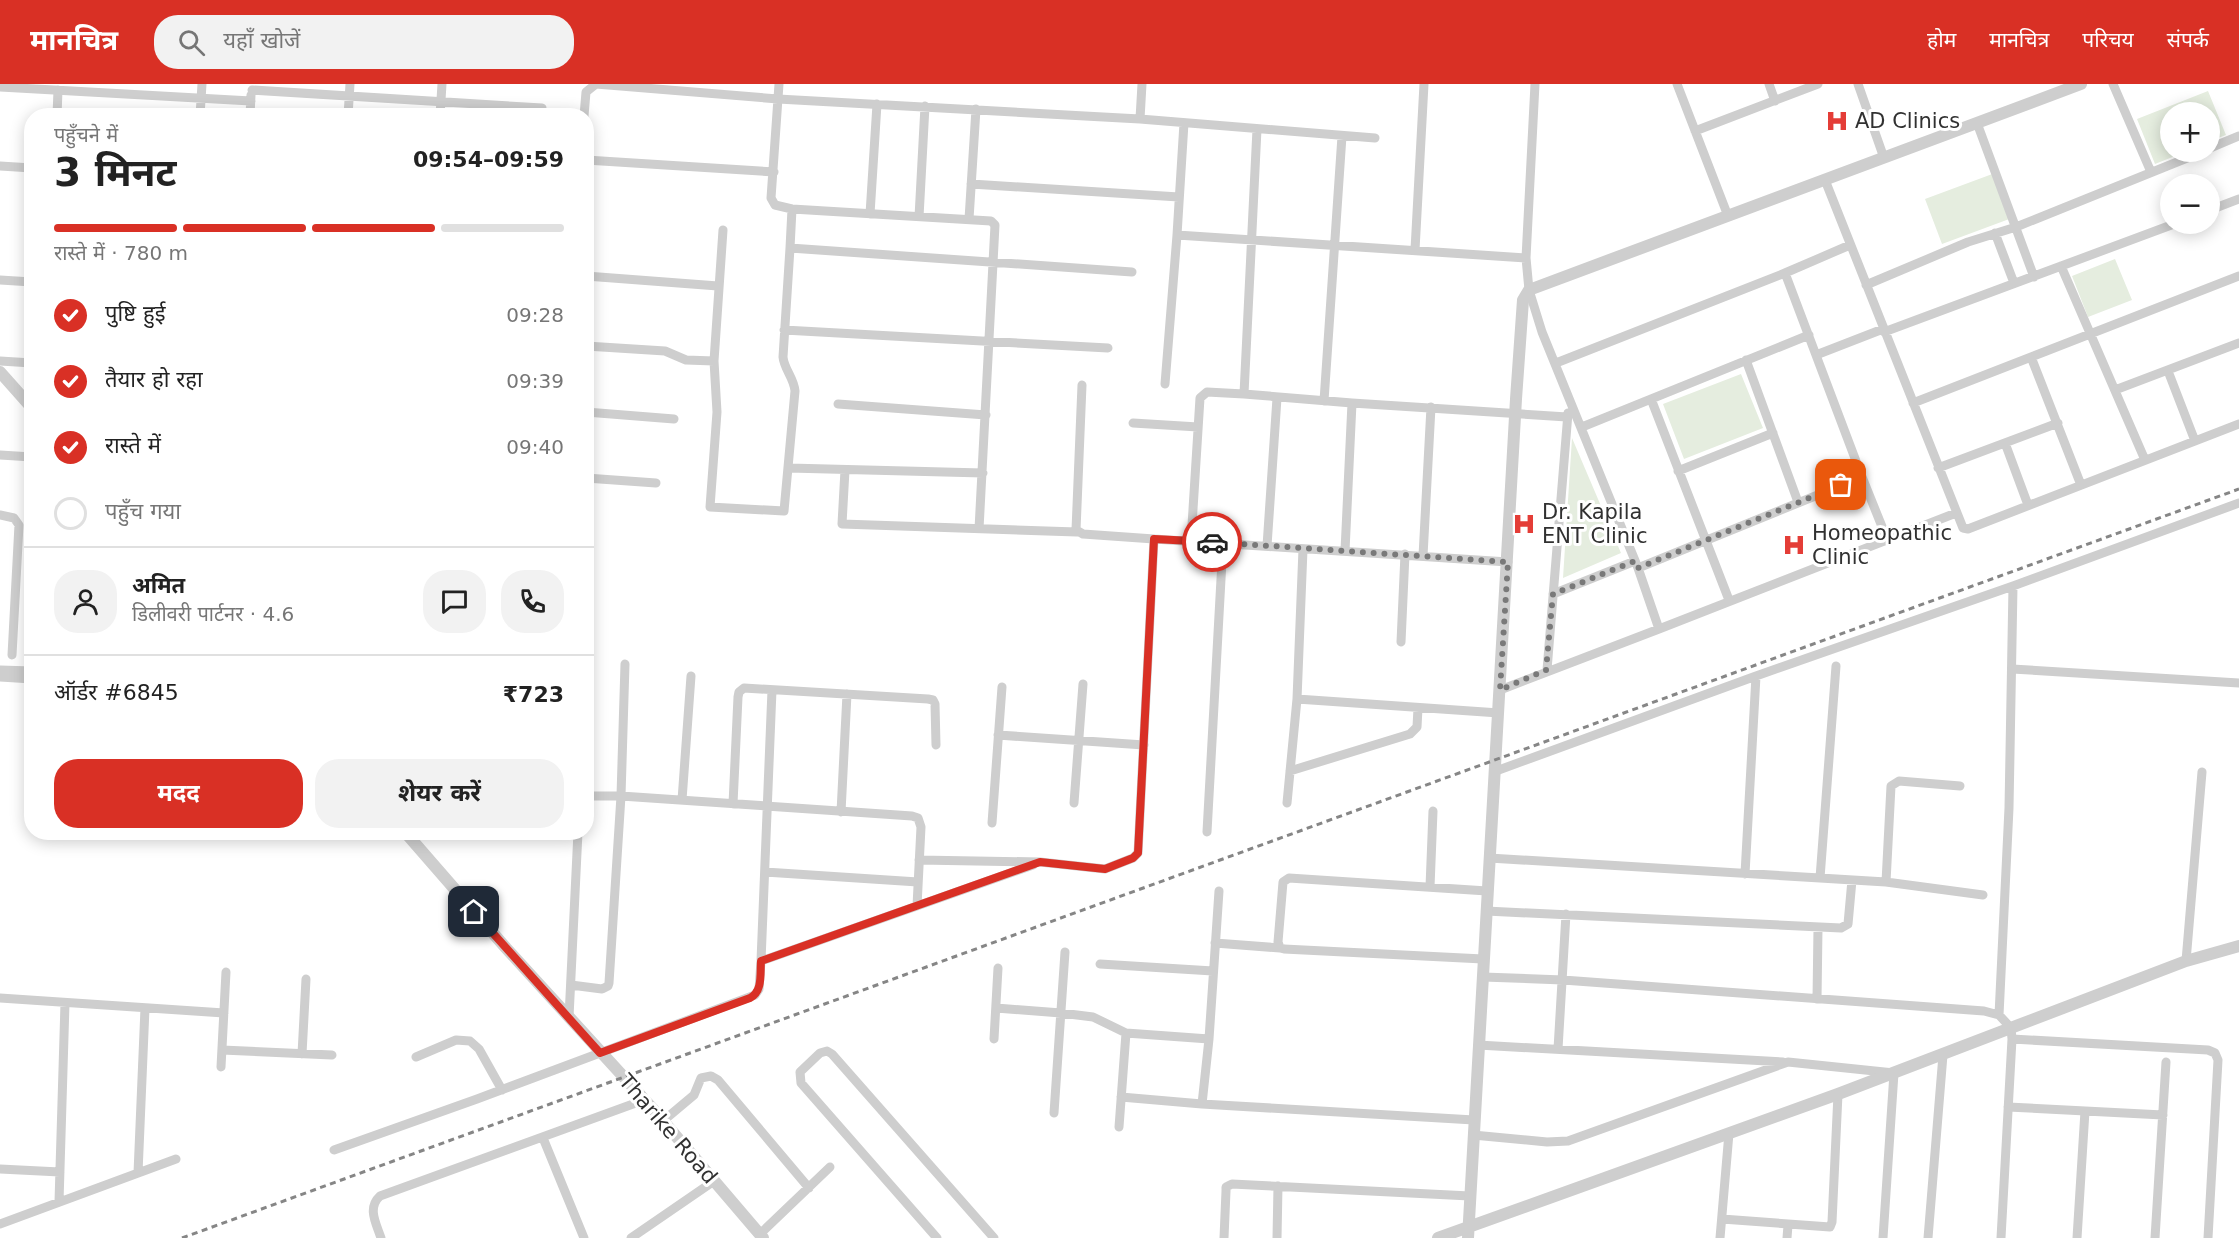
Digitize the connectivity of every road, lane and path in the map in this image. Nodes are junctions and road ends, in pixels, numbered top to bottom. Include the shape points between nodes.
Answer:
1 (202, 84) edge
2 (350, 84) edge
3 (442, 84) edge
4 (596, 84) edge
5 (779, 84) edge
6 (1142, 84) edge
7 (1424, 84) edge
8 (1534, 84) edge
9 (1677, 84) edge
10 (1769, 84) edge
11 (1818, 84) edge
12 (1858, 84) edge
13 (2081, 84) edge
14 (2113, 84) edge
15 (0, 87) edge
16 (252, 87) edge
17 (58, 90) junction
18 (349, 96) junction
19 (201, 98) junction
20 (778, 99) junction
21 (1775, 100) junction
22 (251, 101) junction
23 (441, 102) junction
24 (877, 104) junction
25 (925, 106) junction
26 (57, 108) edge
27 (200, 108) edge
28 (251, 108) edge
29 (348, 108) edge
30 (441, 108) edge
31 (542, 108) dead end
32 (585, 108) edge
33 (976, 110) junction
34 (1140, 119) junction
35 (1184, 123) junction
36 (1977, 123) junction
37 (1257, 129) junction
38 (1695, 131) junction
39 (1342, 136) junction
40 (2239, 136) edge
41 (1375, 138) dead end
42 (2220, 144) edge
43 (1884, 158) junction
44 (594, 161) edge
45 (2176, 162) edge
46 (0, 166) edge
47 (24, 168) edge
48 (774, 172) junction
49 (2151, 172) junction
50 (1825, 180) junction
51 (971, 184) junction
52 (1179, 197) junction
53 (2239, 199) edge
54 (2220, 206) edge
55 (792, 209) junction
56 (870, 214) junction
57 (1728, 216) junction
58 (919, 217) junction
59 (969, 219) junction
60 (2016, 226) junction
61 (2160, 229) edge
62 (723, 230) dead end
63 (1995, 234) junction
64 (1177, 235) junction
65 (1251, 240) junction
66 (1334, 245) junction
67 (1850, 245) junction
68 (790, 248) junction
69 (1415, 250) junction
70 (1526, 258) junction
71 (994, 261) junction
72 (2061, 266) junction
73 (1132, 272) dead end
74 (1785, 273) junction
75 (2239, 276) edge
76 (594, 277) edge
77 (2034, 277) junction
78 (0, 280) edge
79 (24, 282) edge
80 (2014, 284) junction
81 (1866, 285) junction
82 (718, 286) junction
83 (1529, 290) junction
84 (784, 330) junction
85 (1884, 330) junction
86 (2091, 334) junction
87 (1809, 335) junction
88 (988, 341) junction
89 (2239, 344) edge
90 (594, 347) edge
91 (1108, 348) dead end
92 (1816, 355) junction
93 (2031, 357) junction
94 (1746, 360) junction
95 (0, 361) edge
96 (24, 362) edge
97 (714, 362) junction
98 (1556, 363) junction
99 (2168, 371) junction
100 (0, 372) edge
101 (1165, 384) dead end
102 (1082, 385) dead end
103 (2115, 390) junction
104 (1244, 394) junction
105 (1569, 395) junction
106 (1277, 398) junction
107 (24, 399) edge
108 (1651, 399) junction
109 (1324, 401) junction
110 (1352, 403) junction
111 (1912, 403) junction
112 (838, 404) dead end
113 (1431, 407) junction
114 (594, 413) edge
115 (1516, 414) junction
116 (986, 415) junction
117 (1567, 417) junction
118 (674, 418) dead end
119 (1133, 423) dead end
120 (2058, 423) junction
121 (2239, 424) edge
122 (1197, 427) junction
123 (1582, 427) junction
124 (1773, 433) junction
125 (2195, 441) junction
126 (2005, 443) junction
127 (0, 455) edge
128 (24, 456) edge
129 (2145, 460) junction
130 (789, 468) junction
131 (1938, 468) junction
132 (845, 470) junction
133 (1678, 471) junction
134 (982, 473) junction
135 (1862, 477) junction
136 (594, 479) edge
137 (656, 483) dead end
138 (2081, 485) junction
139 (1798, 502) junction
140 (2239, 503) edge
141 (2028, 505) junction
142 (1956, 513) junction
143 (0, 515) edge
144 (979, 529) junction
145 (1077, 532) junction
146 (1154, 539) junction
147 (1887, 539) junction
148 (1704, 540) junction
149 (1191, 541) junction
150 (1223, 543) junction
151 (1267, 546) junction
152 (1303, 549) junction
153 (1345, 551) junction
154 (1406, 554) junction
155 (1423, 556) junction
156 (1508, 562) junction
157 (1637, 565) junction
158 (2013, 586) junction
159 (1553, 594) junction
160 (1729, 600) junction
161 (1659, 628) junction
162 (1401, 642) dead end
163 (12, 655) dead end
164 (625, 664) dead end
165 (1836, 666) dead end
166 (2012, 669) junction
167 (0, 670) edge
168 (1546, 670) junction
169 (24, 671) edge
170 (691, 676) dead end
171 (1756, 676) junction
172 (0, 677) edge
173 (24, 678) edge
174 (2239, 682) edge
175 (1083, 684) dead end
176 (1002, 687) dead end
177 (772, 690) junction
178 (1500, 690) junction
179 (847, 694) junction
180 (1297, 699) junction
181 (1418, 708) junction
182 (1499, 713) junction
183 (998, 735) junction
184 (1079, 740) junction
185 (936, 745) dead end
186 (1144, 745) junction
187 (1290, 771) junction
188 (1496, 771) junction
189 (2202, 772) dead end
190 (1960, 786) dead end
191 (594, 796) edge
192 (621, 796) junction
193 (682, 800) junction
194 (1074, 803) dead end
195 (1287, 803) dead end
196 (733, 804) junction
197 (768, 806) junction
198 (1433, 811) dead end
199 (842, 812) junction
200 (992, 823) dead end
201 (1207, 832) dead end
202 (412, 840) edge
203 (578, 840) edge
204 (1489, 858) junction
205 (919, 860) junction
206 (1040, 862) junction
207 (765, 873) junction
208 (1745, 874) junction
209 (1820, 878) junction
210 (1852, 880) junction
211 (918, 882) junction
212 (1886, 882) junction
213 (1430, 887) junction
214 (1219, 891) dead end
215 (1487, 891) junction
216 (1983, 895) dead end
217 (917, 906) junction
218 (1486, 911) junction
219 (1566, 914) junction
220 (1818, 928) junction
221 (1215, 943) junction
222 (2239, 946) edge
223 (1280, 948) junction
224 (1065, 952) dead end
225 (1483, 959) junction
226 (761, 961) junction
227 (2186, 961) junction
228 (1100, 964) dead end
229 (998, 968) dead end
230 (1213, 970) junction
231 (226, 972) dead end
232 (1483, 978) junction
233 (306, 979) dead end
234 (1563, 980) junction
235 (571, 986) junction
236 (0, 998) edge
237 (1817, 999) junction
238 (65, 1003) junction
239 (145, 1008) junction
240 (996, 1008) junction
241 (1060, 1012) junction
242 (224, 1013) junction
243 (1999, 1015) junction
244 (569, 1017) junction
245 (1126, 1033) junction
246 (2011, 1033) junction
247 (994, 1039) dead end
248 (1209, 1039) junction
249 (1478, 1045) junction
250 (1558, 1049) junction
251 (222, 1050) junction
252 (600, 1053) junction
253 (302, 1054) junction
254 (1943, 1054) junction
255 (332, 1055) dead end
256 (416, 1057) dead end
257 (1788, 1062) junction
258 (2166, 1062) dead end
259 (221, 1067) dead end
260 (1894, 1073) junction
261 (502, 1090) junction
262 (1838, 1094) junction
263 (1121, 1097) junction
264 (645, 1100) junction
265 (1202, 1104) junction
266 (2008, 1107) junction
267 (2085, 1111) junction
268 (1054, 1113) dead end
269 (2163, 1115) junction
270 (663, 1120) junction
271 (1473, 1120) junction
272 (1119, 1127) dead end
273 (1729, 1133) junction
274 (1473, 1136) junction
275 (543, 1138) junction
276 (334, 1150) dead end
277 (176, 1159) dead end
278 (830, 1167) dead end
279 (0, 1169) edge
280 (60, 1172) junction
281 (138, 1173) junction
282 (714, 1180) junction
283 (1278, 1186) junction
284 (809, 1188) junction
285 (1470, 1196) junction
286 (59, 1202) junction
287 (1722, 1219) junction
288 (0, 1224) edge
289 (1788, 1225) junction
290 (1468, 1232) edge
291 (761, 1236) edge
292 (381, 1238) edge
293 (584, 1238) edge
294 (631, 1238) edge
295 (937, 1238) edge
296 (994, 1238) edge
297 (1224, 1238) edge
298 (1277, 1238) edge
299 (1438, 1238) edge
300 (1720, 1238) edge
301 (1787, 1238) edge
302 (1882, 1238) edge
303 (1928, 1238) edge
304 (2001, 1238) edge
305 (2077, 1238) edge
306 (2155, 1238) edge
307 (2208, 1238) edge

1 - 19 street
2 - 18 street
3 - 23 street
4 - 20 street
4 - 32 street via 586,92
5 - 20 street
6 - 34 street
7 - 69 street
8 - 70 street
9 - 38 street
10 - 21 street
11 - 21 street
12 - 43 street
13 - 36 street
14 - 49 street
15 - 17 street
16 - 18 street
16 - 22 street
17 - 19 street
17 - 26 street
18 - 23 street
18 - 29 street
19 - 22 street
19 - 27 street
20 - 24 street
20 - 48 street
21 - 38 street
22 - 28 street
23 - 30 street
23 - 31 street
24 - 25 street
24 - 56 street
25 - 33 street
25 - 58 street
33 - 34 street
33 - 51 street
34 - 35 street
35 - 37 street
35 - 52 street
36 - 43 street
36 - 60 street
37 - 39 street
37 - 65 street
38 - 57 street
39 - 41 street
39 - 66 street
40 - 42 street
43 - 50 street
44 - 48 street
45 - 49 street
46 - 47 street
48 - 55 street via 772,203
49 - 60 street
50 - 57 street
50 - 67 street
51 - 52 street
51 - 59 street
52 - 64 street
53 - 54 street
55 - 56 street
55 - 68 street
56 - 58 street
57 - 83 street
58 - 59 street
59 - 71 street via 995,225
60 - 63 street
60 - 77 street
61 - 72 street
62 - 82 street
63 - 80 street
63 - 81 street
64 - 65 street
64 - 101 street
65 - 66 street
65 - 104 street
66 - 69 street
66 - 109 street
67 - 74 street
67 - 81 street
68 - 71 street
68 - 84 street
69 - 70 street
70 - 83 street
71 - 73 street
71 - 88 street
72 - 77 street
72 - 86 street
74 - 87 street
74 - 98 street
75 - 86 street
76 - 82 street
77 - 80 street
78 - 79 street
80 - 85 street
81 - 85 street
82 - 97 street
83 - 98 street
83 - 115 street via 1523,300
84 - 88 street
84 - 130 street via 783,361 795,387
85 - 92 street
85 - 111 street
86 - 93 street
86 - 103 street
87 - 92 street
87 - 94 street
88 - 91 street
88 - 116 street
89 - 99 street
90 - 97 street via 665,351 686,360
92 - 135 street
93 - 111 street
93 - 120 street
94 - 108 street
94 - 124 street
95 - 96 street
97 - 130 street via 717,412 710,507 784,511
98 - 105 street
99 - 103 street
99 - 125 street
100 - 107 street
102 - 145 street
103 - 129 street
104 - 106 street
104 - 122 street via 1203,394
105 - 117 street
105 - 123 street
106 - 109 street
106 - 151 street
108 - 123 street
108 - 133 street
109 - 110 street
110 - 113 street
110 - 153 street
111 - 131 street
112 - 116 street
113 - 115 street
113 - 155 street
114 - 118 street
115 - 117 street
115 - 156 street
116 - 134 street
117 - 159 street
119 - 122 street
120 - 126 street
120 - 138 street
121 - 125 street
122 - 149 street
123 - 157 street
124 - 133 street
124 - 139 street
125 - 129 street
126 - 131 street
126 - 141 street
127 - 128 street
129 - 138 street
130 - 132 street
131 - 142 street
132 - 134 street
132 - 144 street via 842,524
133 - 148 street
134 - 144 street
135 - 139 street
135 - 147 street
136 - 137 street
138 - 141 street
139 - 148 street
140 - 158 street
141 - 142 street via 1968,529 1960,524
142 - 147 street
143 - 163 street via 14,518 19,525
144 - 145 street
145 - 146 street
146 - 149 street
146 - 186 street
147 - 160 street
148 - 157 street
148 - 160 street
149 - 150 street
150 - 151 street
150 - 201 street
151 - 152 street
152 - 153 street
152 - 180 street
153 - 154 street
154 - 155 street
154 - 162 street
155 - 156 street
156 - 178 street
157 - 159 street
157 - 161 street
158 - 166 street
158 - 171 street
159 - 168 street
160 - 161 street
161 - 168 street
164 - 192 street
165 - 209 street
166 - 174 street
166 - 243 street
167 - 169 street
168 - 178 street
170 - 193 street
171 - 188 street
171 - 208 street
172 - 173 street
175 - 184 street
176 - 183 street
177 - 179 street
177 - 196 street via 744,688 739,692
177 - 197 street
178 - 182 street
179 - 185 street via 933,700
179 - 199 street
180 - 181 street
180 - 187 street
181 - 182 street
181 - 187 street via 1417,728 1410,734
182 - 188 street
183 - 184 street
183 - 200 street
184 - 186 street
184 - 194 street
186 - 206 street via 1136,856 1105,869
187 - 195 street
188 - 204 street
189 - 227 street
190 - 212 street via 1899,781 1891,786
191 - 192 street
192 - 193 street
192 - 235 street via 609,983 602,989
193 - 196 street
196 - 197 street
197 - 199 street
197 - 207 street
198 - 213 street
199 - 205 street via 918,818
202 - 244 street, Tharike Road
203 - 235 street
204 - 208 street
204 - 215 street
205 - 206 street
205 - 211 street
206 - 217 street
207 - 211 street
207 - 226 street
208 - 209 street
209 - 210 street
210 - 212 street
210 - 220 street via 1848,924 1841,928
211 - 217 street
212 - 216 street
213 - 215 street
213 - 223 street via 1286,879 1282,886
214 - 221 street
215 - 218 street
217 - 226 street
218 - 219 street
218 - 225 street
219 - 220 street
219 - 234 street
220 - 237 street
221 - 223 street
221 - 230 street
222 - 227 street
223 - 225 street
224 - 241 street
225 - 232 street
226 - 252 street via 759,989 750,998
227 - 246 street
228 - 230 street
229 - 240 street
230 - 248 street
231 - 242 street
232 - 234 street
232 - 249 street
233 - 253 street
234 - 237 street
234 - 250 street
235 - 244 street
236 - 238 street
237 - 243 street
238 - 239 street
238 - 280 street
239 - 242 street
239 - 281 street
240 - 241 street
240 - 247 street
241 - 245 street via 1093,1017
241 - 268 street
242 - 251 street
243 - 246 street
244 - 252 street, Tharike Road
245 - 248 street
245 - 263 street
246 - 254 street
246 - 266 street
246 - 307 street via 2215,1053 2218,1060
248 - 265 street
249 - 250 street
249 - 271 street
250 - 257 street
251 - 253 street
251 - 259 street
252 - 261 street
252 - 264 street, Tharike Road
253 - 255 street
254 - 260 street
254 - 303 street
256 - 261 street via 456,1040 470,1041 479,1049
257 - 260 street
257 - 274 street via 1568,1141
258 - 269 street
260 - 262 street
260 - 302 street
261 - 276 street
262 - 273 street
262 - 289 street via 1831,1225
263 - 265 street
263 - 272 street
264 - 270 street, Tharike Road
264 - 275 street
265 - 271 street
266 - 267 street
266 - 304 street
267 - 269 street
267 - 305 street
269 - 306 street
270 - 282 street, Tharike Road
270 - 284 street via 694,1095 701,1078 711,1076
271 - 274 street
273 - 287 street
273 - 290 street
274 - 285 street
275 - 292 street via 380,1196 372,1212
275 - 293 street
277 - 281 street
278 - 284 street
279 - 280 street
280 - 286 street
281 - 286 street
282 - 291 street, Tharike Road
282 - 294 street
283 - 285 street
283 - 297 street via 1226,1187
283 - 298 street
284 - 291 street
285 - 290 street
286 - 288 street
287 - 289 street
287 - 300 street
289 - 301 street
290 - 299 street
295 - 296 street via 801,1083 800,1072 820,1053 832,1054

